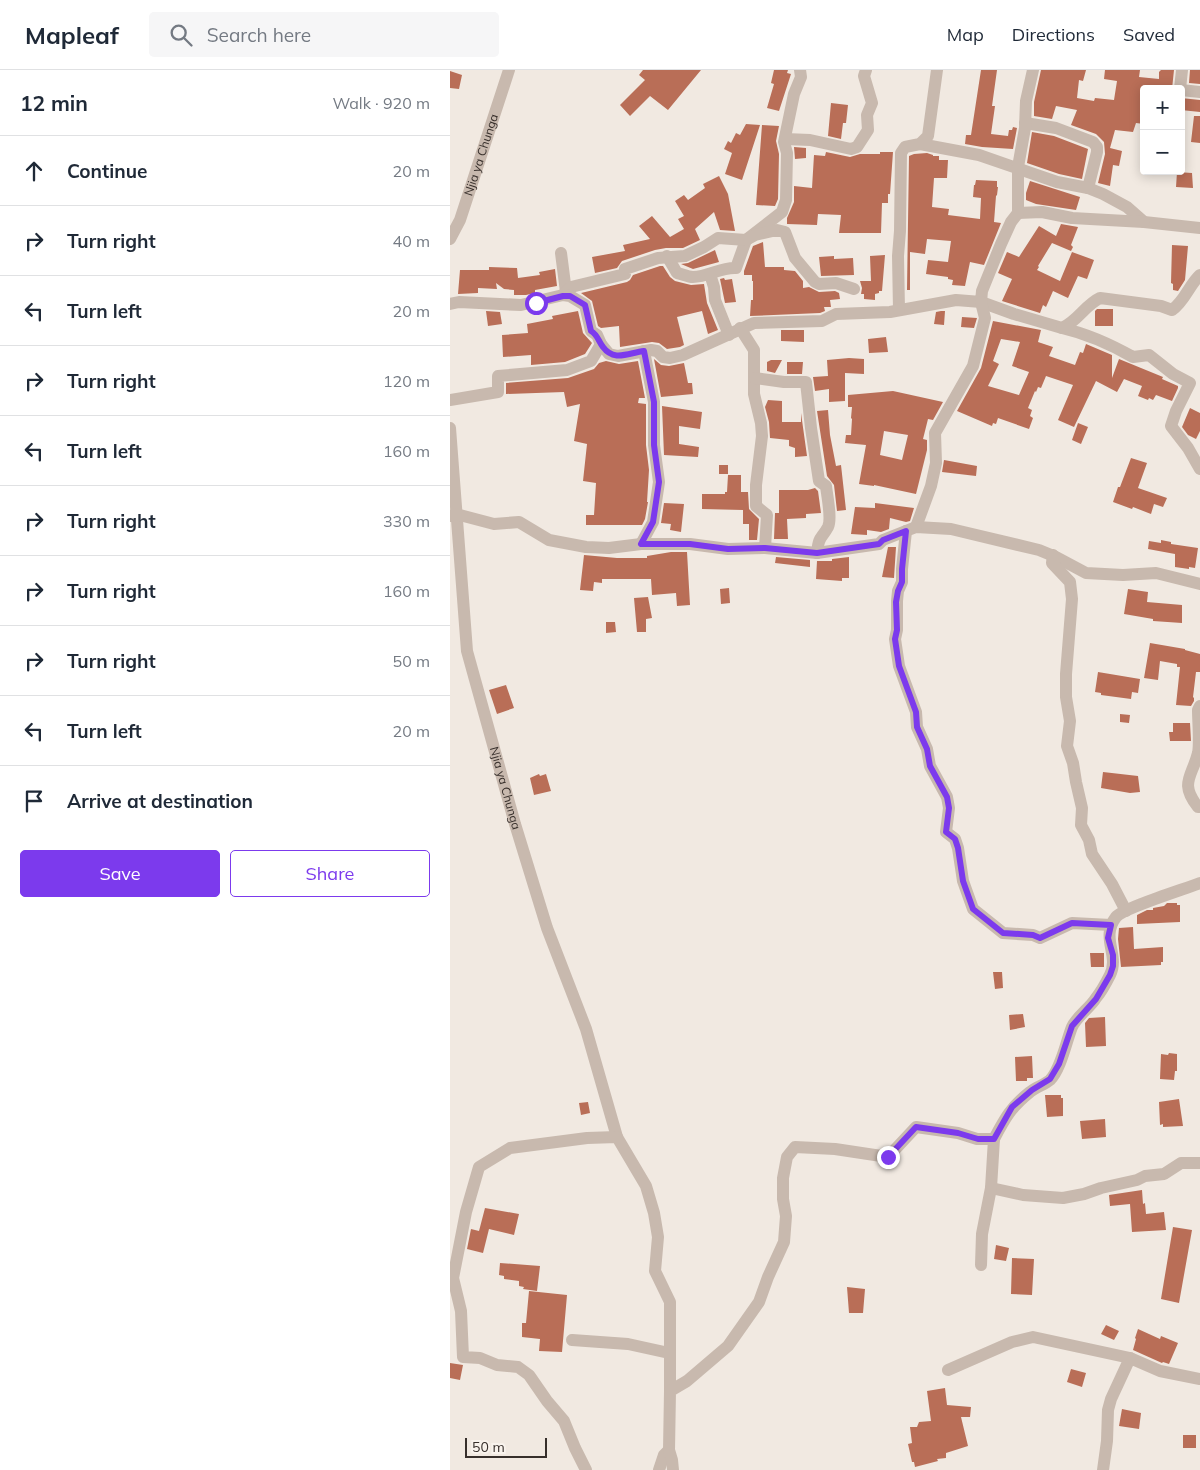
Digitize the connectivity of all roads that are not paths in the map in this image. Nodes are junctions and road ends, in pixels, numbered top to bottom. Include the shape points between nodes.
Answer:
1 (509, 70) edge
2 (800, 70) edge
3 (866, 70) edge
4 (937, 70) edge
5 (1033, 70) edge
6 (1182, 70) edge
7 (1181, 85) edge
8 (1185, 90) edge
9 (1200, 92) edge
10 (1025, 123) junction
11 (785, 139) junction
12 (920, 144) junction
13 (1018, 167) junction
14 (1088, 188) junction
15 (1018, 213) junction
16 (1144, 222) junction
17 (1200, 228) edge
18 (450, 238) edge
19 (746, 240) junction
20 (561, 253) dead end
21 (667, 256) junction
22 (710, 274) junction
23 (1200, 275) edge
24 (854, 289) dead end
25 (565, 294) junction
26 (981, 302) junction
27 (450, 304) edge
28 (899, 310) junction
29 (740, 328) junction
30 (1062, 328) junction
31 (729, 335) junction
32 (601, 344) junction
33 (644, 351) junction
34 (754, 378) junction
35 (450, 400) edge
36 (450, 428) edge
37 (1200, 469) edge
38 (453, 515) edge
39 (911, 529) junction
40 (641, 544) junction
41 (765, 548) junction
42 (817, 553) junction
43 (1053, 556) junction
44 (1200, 584) edge
45 (1200, 706) edge
46 (1200, 807) edge
47 (1200, 883) edge
48 (1126, 911) junction
49 (1111, 925) junction
50 (618, 1137) junction
51 (994, 1139) junction
52 (1200, 1163) edge
53 (991, 1188) junction
54 (981, 1266) dead end
55 (572, 1340) dead end
56 (669, 1353) junction
57 (1130, 1358) junction
58 (948, 1370) dead end
59 (1200, 1379) edge
60 (670, 1391) junction
61 (669, 1450) junction
62 (586, 1470) edge
63 (659, 1470) edge
64 (673, 1470) edge
65 (1103, 1470) edge

1 - 18 street, Njia ya Chunga via 460,220
2 - 11 street
3 - 11 street via 864,76 872,103 867,115 868,130 858,147 852,149 810,140
4 - 12 street via 928,136
5 - 10 street
6 - 7 street
8 - 9 street
10 - 13 street
10 - 14 street via 1056,128 1093,142 1097,152
11 - 19 street via 786,200 782,212
12 - 13 street via 979,155
12 - 28 street via 905,147 901,153
13 - 14 street via 1057,182
13 - 15 street
14 - 16 street via 1128,207
15 - 16 street via 1042,212 1072,218
15 - 26 street via 982,290
16 - 17 street
19 - 21 street via 718,238 685,256
19 - 22 street via 736,268 728,267
19 - 24 street via 777,230 784,232 795,258 815,282 836,283
20 - 25 street
21 - 22 street via 677,273 693,277
21 - 25 street via 625,269 625,274 570,287
22 - 31 street via 715,300
23 - 30 street via 1172,310 1100,298
25 - 27 street via 521,306
25 - 32 street via 585,305 591,331
26 - 28 street via 956,300
26 - 30 street
26 - 39 street via 985,318 973,366 935,433 936,464 928,494
28 - 29 street via 836,314 822,322 754,323
29 - 31 street
29 - 34 street via 754,350
30 - 37 street via 1092,336 1133,357 1150,355 1190,383 1171,426
31 - 33 street via 670,358 657,351
32 - 33 street via 609,354 618,356
32 - 35 street via 591,361 567,370 498,376 498,392
33 - 40 street via 654,402 654,445 659,482 653,522
34 - 41 street via 762,436 756,506 767,515
34 - 42 street via 806,382 819,481 826,486 829,512 829,526 819,539
36 - 38 street, Njia ya Chunga
38 - 40 street via 494,524 520,522 550,540 586,547
38 - 50 street, Njia ya Chunga via 466,651 547,928 586,1029
39 - 42 street via 879,544
39 - 43 street via 951,529
39 - 49 street via 896,602 895,639 899,666 916,712 917,727 927,749 930,766 947,797 946,832 955,839 963,881 973,909 1003,933 1040,938 1072,923
40 - 41 street
41 - 42 street
43 - 44 street via 1086,573 1156,573
43 - 48 street via 1052,563 1070,582 1072,599 1066,664 1070,721 1067,746 1082,808 1081,825 1092,854
45 - 46 street via 1198,751 1188,780 1189,796
47 - 48 street
48 - 49 street via 1117,915
49 - 51 street via 1108,938 1113,966 1110,975 1096,999 1072,1026 1059,1064 1050,1079 1012,1107
50 - 56 street, Njia ya Chunga via 646,1186 654,1213 658,1237 655,1271 670,1302
50 - 62 street via 510,1148 479,1167 453,1278 461,1311 463,1357 518,1368 529,1375 564,1421
51 - 53 street
51 - 60 street via 916,1127 888,1157 795,1147 787,1157 783,1178 784,1242 759,1302 728,1346 687,1381
52 - 53 street via 1181,1163 1164,1174 1063,1198 1023,1195
53 - 54 street via 982,1234
55 - 56 street via 628,1344
56 - 60 street, Njia ya Chunga
57 - 58 street via 1033,1337 1012,1342
57 - 59 street via 1160,1371
57 - 65 street via 1108,1410
60 - 61 street, Njia ya Chunga
61 - 63 street
61 - 64 street

